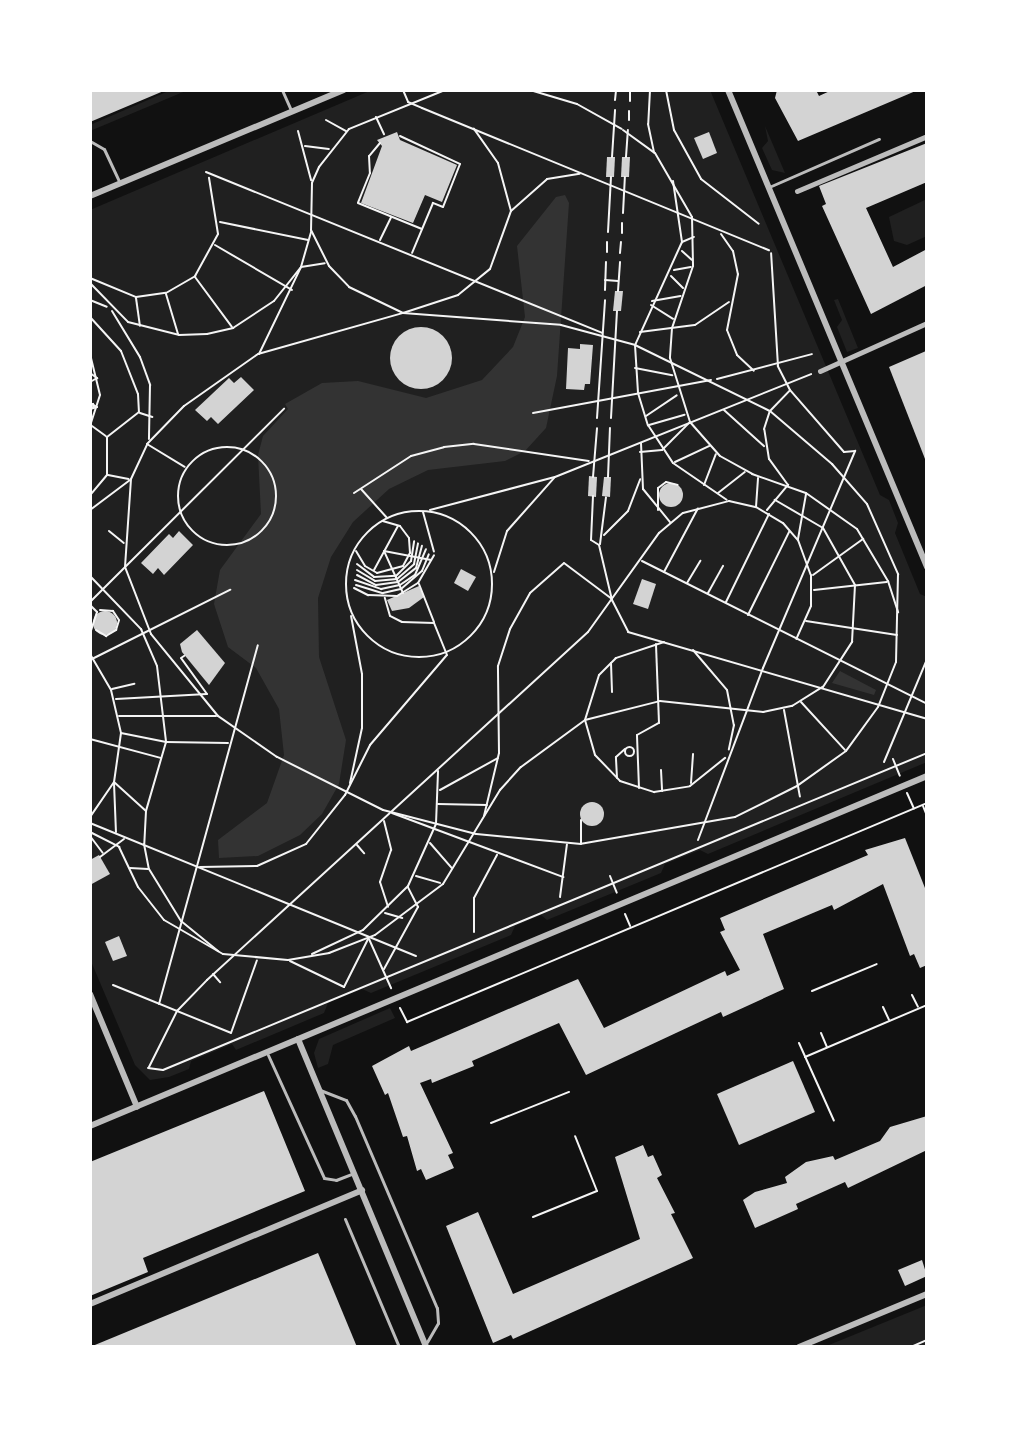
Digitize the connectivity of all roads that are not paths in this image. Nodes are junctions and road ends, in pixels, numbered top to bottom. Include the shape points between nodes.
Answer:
1 (282, 90) edge
2 (344, 90) edge
3 (728, 90) edge
4 (292, 112) junction
5 (927, 136) edge
6 (879, 139) dead end
7 (90, 141) edge
8 (120, 184) junction
9 (769, 187) junction
10 (797, 191) dead end
11 (90, 196) edge
12 (927, 323) edge
13 (842, 361) junction
14 (820, 371) road end
15 (927, 567) edge
16 (927, 776) edge
17 (90, 994) edge
18 (298, 1039) junction
19 (267, 1052) junction
20 (320, 1090) junction
21 (137, 1107) junction
22 (90, 1126) edge
23 (354, 1173) junction
24 (362, 1190) junction
25 (345, 1219) dead end
26 (927, 1294) edge
27 (90, 1304) edge
28 (425, 1346) edge
29 (399, 1347) edge
30 (799, 1347) edge

1 - 4 lane
2 - 4 street
3 - 9 street
4 - 8 street
5 - 10 street
6 - 9 lane
7 - 8 lane via 104,149
8 - 11 street
9 - 13 street
12 - 13 street
13 - 14 street
13 - 15 street
16 - 18 street
17 - 21 street
18 - 19 street
18 - 20 street
19 - 21 street
19 - 23 lane via 324,1178
20 - 23 street
20 - 28 lane via 346,1100 355,1116 437,1308 438,1323
21 - 22 street
23 - 24 street
24 - 27 street
24 - 28 street
25 - 29 lane
26 - 30 street

